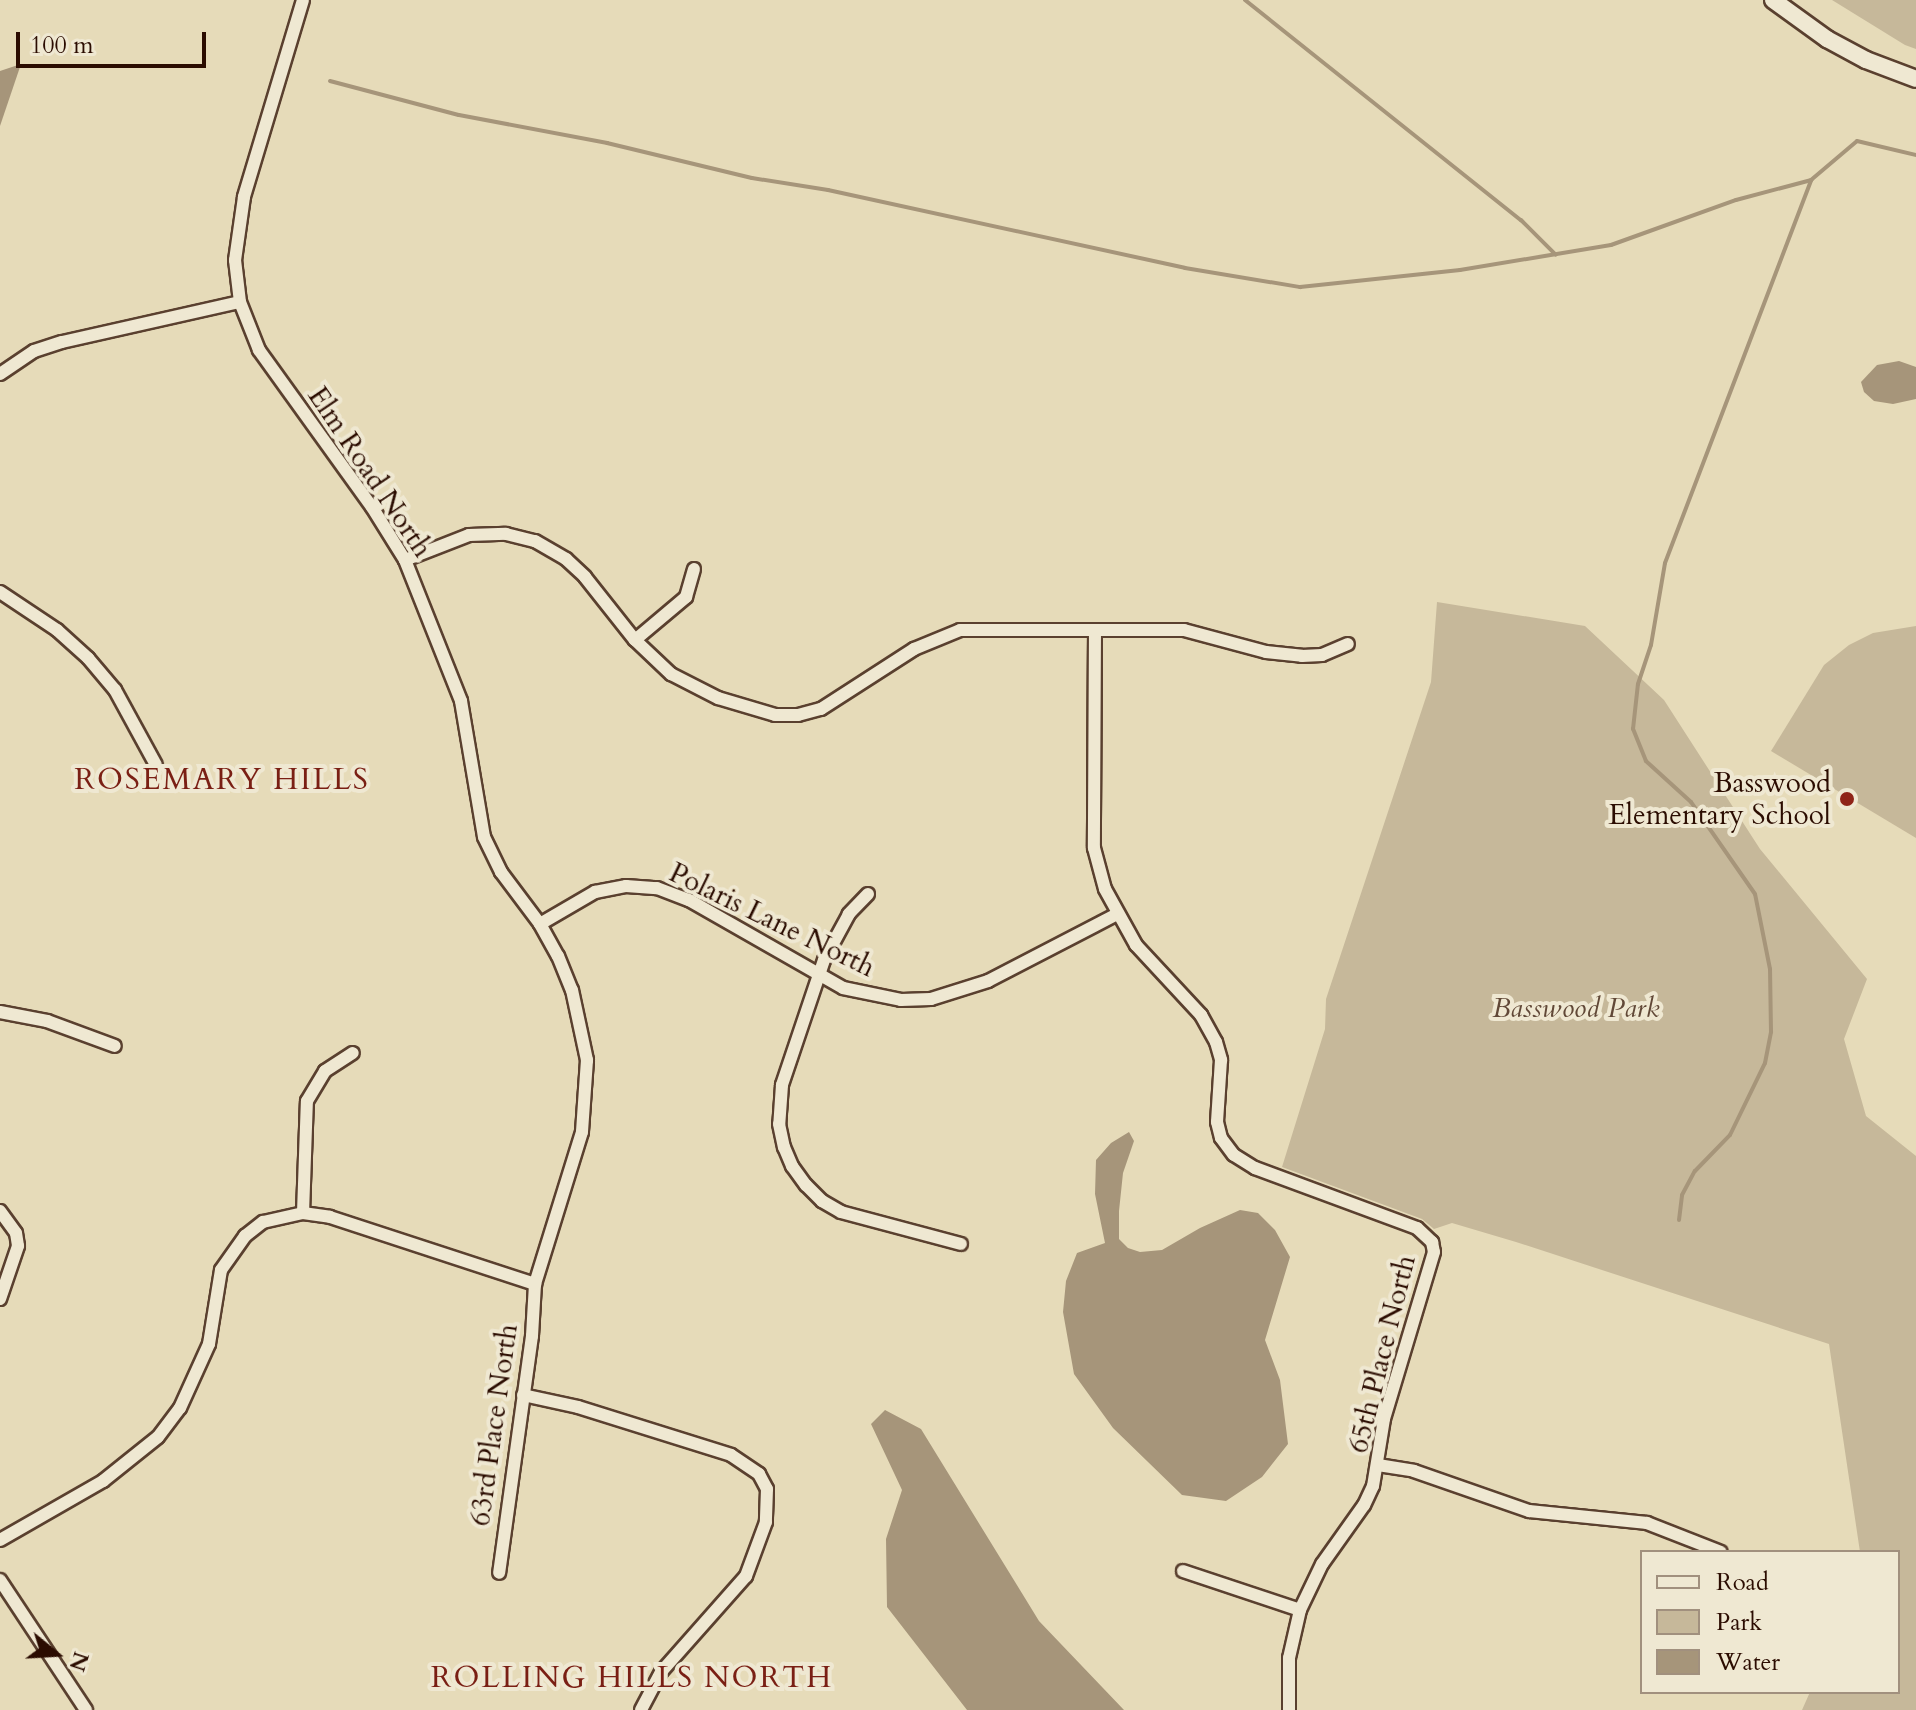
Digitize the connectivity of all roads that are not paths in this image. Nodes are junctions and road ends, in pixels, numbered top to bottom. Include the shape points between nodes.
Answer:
1 (303, 0) edge
2 (1773, 0) edge
3 (1916, 79) edge
4 (240, 302) junction
5 (0, 374) edge
6 (405, 560) junction
7 (694, 569) dead end
8 (0, 592) edge
9 (1095, 630) junction
10 (635, 640) junction
11 (1348, 644) dead end
12 (156, 765) dead end
13 (868, 894) dead end
14 (1117, 914) junction
15 (540, 924) junction
16 (819, 976) junction
17 (0, 1012) edge
18 (115, 1046) dead end
19 (353, 1053) dead end
20 (0, 1211) edge
21 (303, 1213) junction
22 (961, 1244) dead end
23 (535, 1284) junction
24 (0, 1299) edge
25 (523, 1395) junction
26 (1378, 1465) junction
27 (0, 1540) edge
28 (1716, 1550) edge
29 (1183, 1571) dead end
30 (499, 1573) dead end
31 (0, 1580) edge
32 (1300, 1610) junction
33 (86, 1710) edge
34 (641, 1710) edge
35 (1289, 1710) edge

1 - 4 street, Elm Road North via 244,197 235,260
2 - 3 main road via 1827,39
4 - 5 street via 62,342 34,351
4 - 6 street, Elm Road North via 259,350
6 - 10 street via 469,535 506,534 535,541 585,577
6 - 15 street, Elm Road North via 461,701 484,837 501,872
7 - 10 street via 686,597
8 - 12 street via 88,658 115,690
9 - 10 street via 960,630 914,649 841,699 798,715 754,710 696,689 662,667
9 - 11 street via 1184,630 1302,656 1322,655
9 - 14 street, 65th Place North via 1094,848
13 - 16 street via 837,934
14 - 16 street, Polaris Lane North via 988,981 931,999 871,997
14 - 26 street, 65th Place North via 1150,963 1208,1026 1219,1051 1221,1138 1243,1162 1417,1228 1432,1242 1434,1261 1384,1419
15 - 16 street, Polaris Lane North via 595,892 657,888 689,900
15 - 23 street, Elm Road North via 572,990 587,1060 587,1096 582,1132
16 - 22 street via 782,1085 779,1124 792,1166 822,1201 841,1212
17 - 18 street via 47,1021
19 - 21 street via 325,1071 307,1101
20 - 24 street via 16,1233 18,1246
21 - 23 street via 330,1217
21 - 27 street via 263,1222 231,1252 221,1270 209,1344 197,1377 158,1437 103,1481
23 - 25 street, 63rd Place North
25 - 30 street, 63rd Place North
25 - 34 street via 578,1407 747,1462 767,1489 766,1522 746,1576 661,1672
26 - 28 street via 1414,1471 1529,1511 1647,1523
26 - 32 street, 65th Place North via 1364,1505 1322,1564
29 - 32 street
31 - 33 street
32 - 35 street, 65th Place North via 1289,1658

